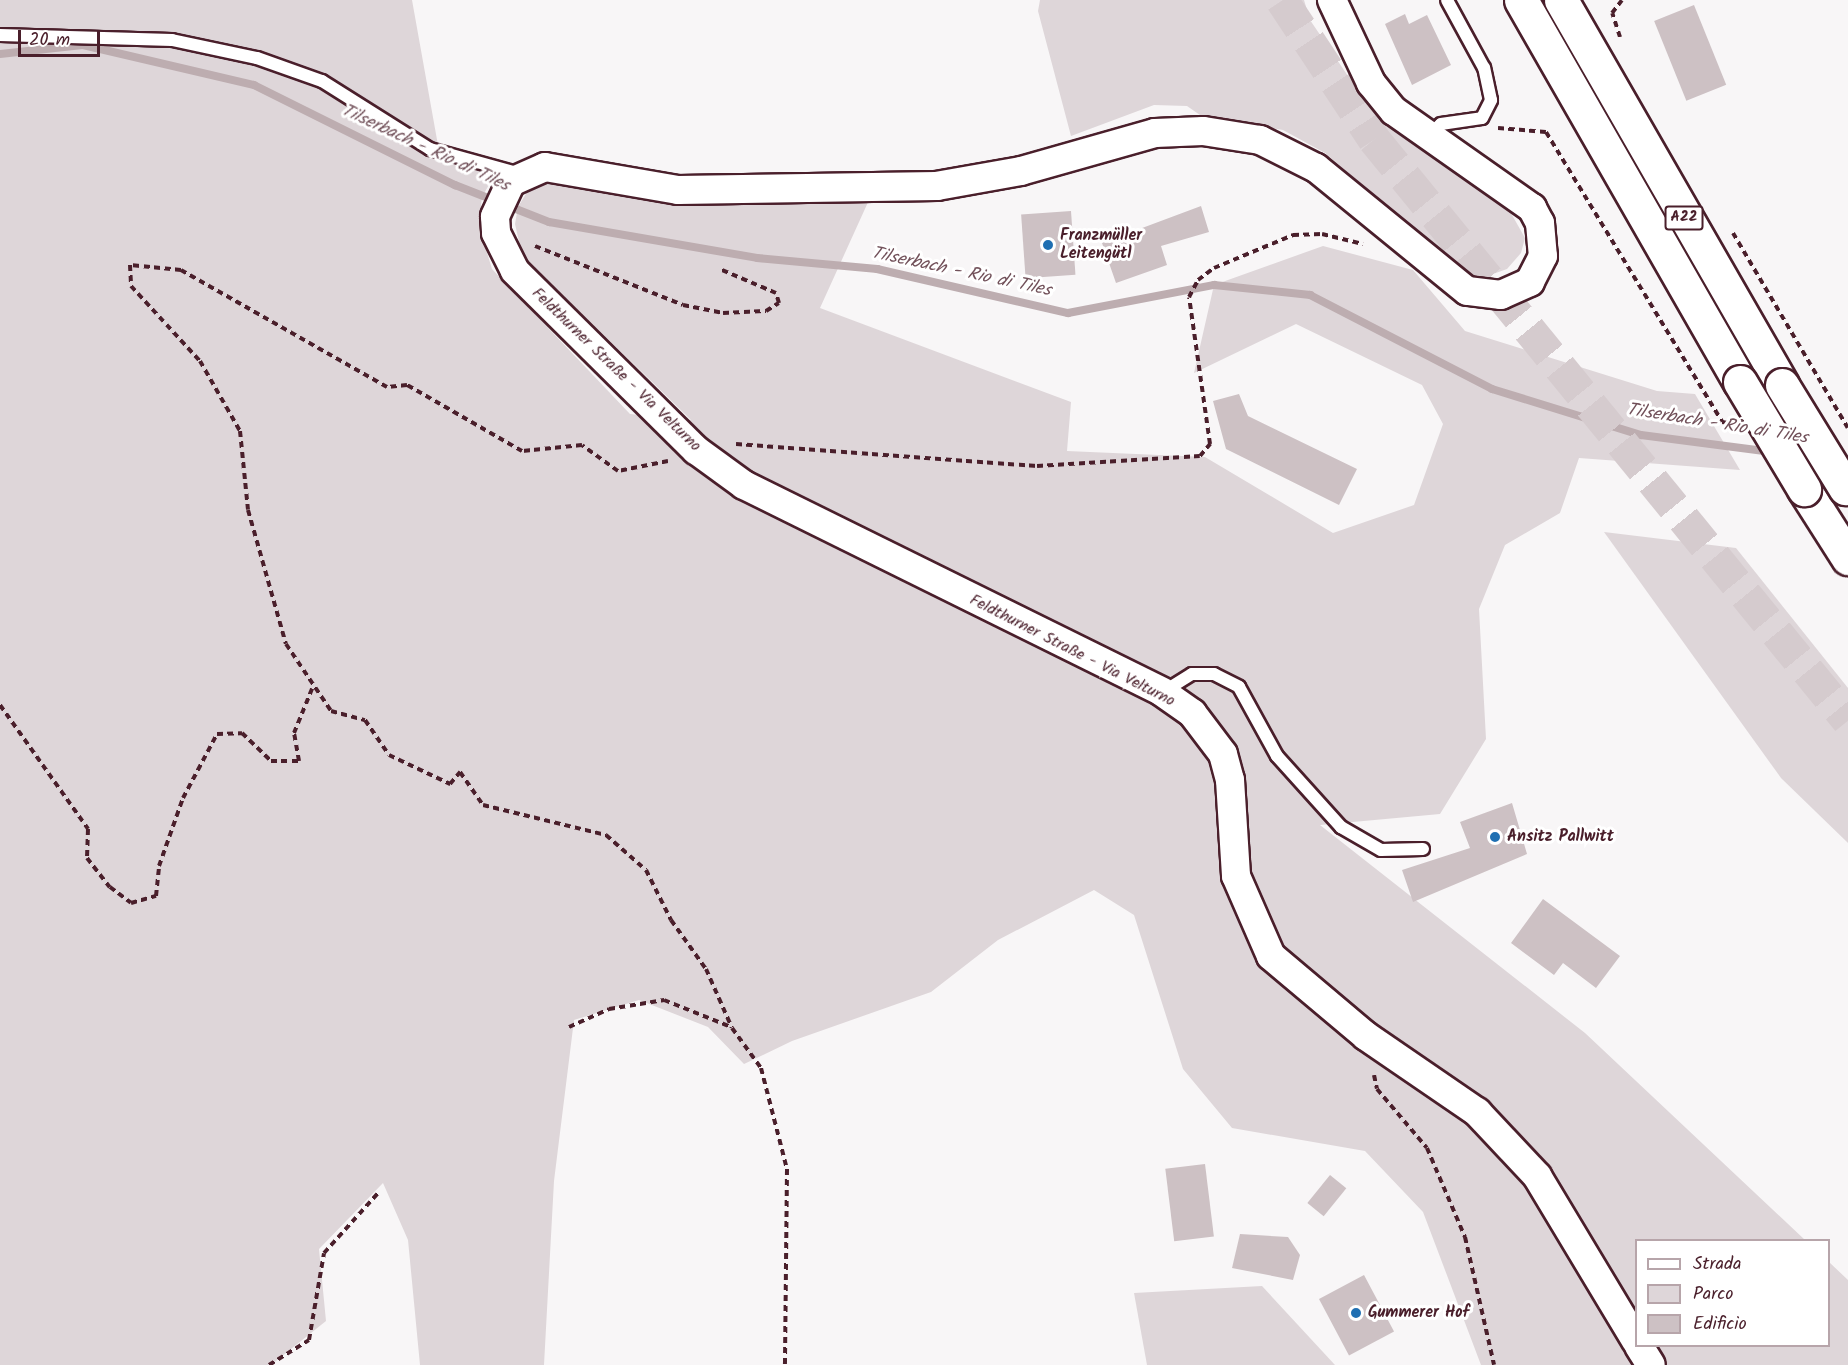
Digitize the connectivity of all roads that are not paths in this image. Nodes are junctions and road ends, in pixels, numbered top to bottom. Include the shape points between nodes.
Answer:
1 (1332, 0) edge
2 (1448, 0) edge
3 (1521, 0) edge
4 (1561, 0) edge
5 (0, 35) edge
6 (1426, 138) junction
7 (507, 195) junction
8 (1846, 491) edge
9 (1848, 558) edge
10 (1162, 692) junction
11 (1423, 849) dead end
12 (1635, 1339) edge
13 (1640, 1347) edge
14 (1651, 1365) edge

1 - 6 street via 1371,83
2 - 6 lane via 1484,68 1491,100 1482,118 1441,124
3 - 9 highway, A22, bridge via 1572,96
4 - 8 highway, A22, bridge
5 - 7 lane via 172,40 257,58 322,81 430,149 502,165
6 - 7 street via 1510,189 1532,208 1544,238 1538,270 1516,291 1485,295 1467,291 1316,168 1260,140 1203,131 1155,132 1021,171 937,186 678,190 569,168
7 - 10 street, Feldthurner Straße - Via Velturno via 499,246 515,271 696,450 790,511
10 - 11 lane via 1191,674 1214,674 1239,687 1278,756 1341,827 1381,850
10 - 12 street, Feldthurner Straße - Via Velturno via 1209,731 1222,754 1232,798 1236,876 1271,956 1366,1036 1477,1112 1537,1176
13 - 14 street

